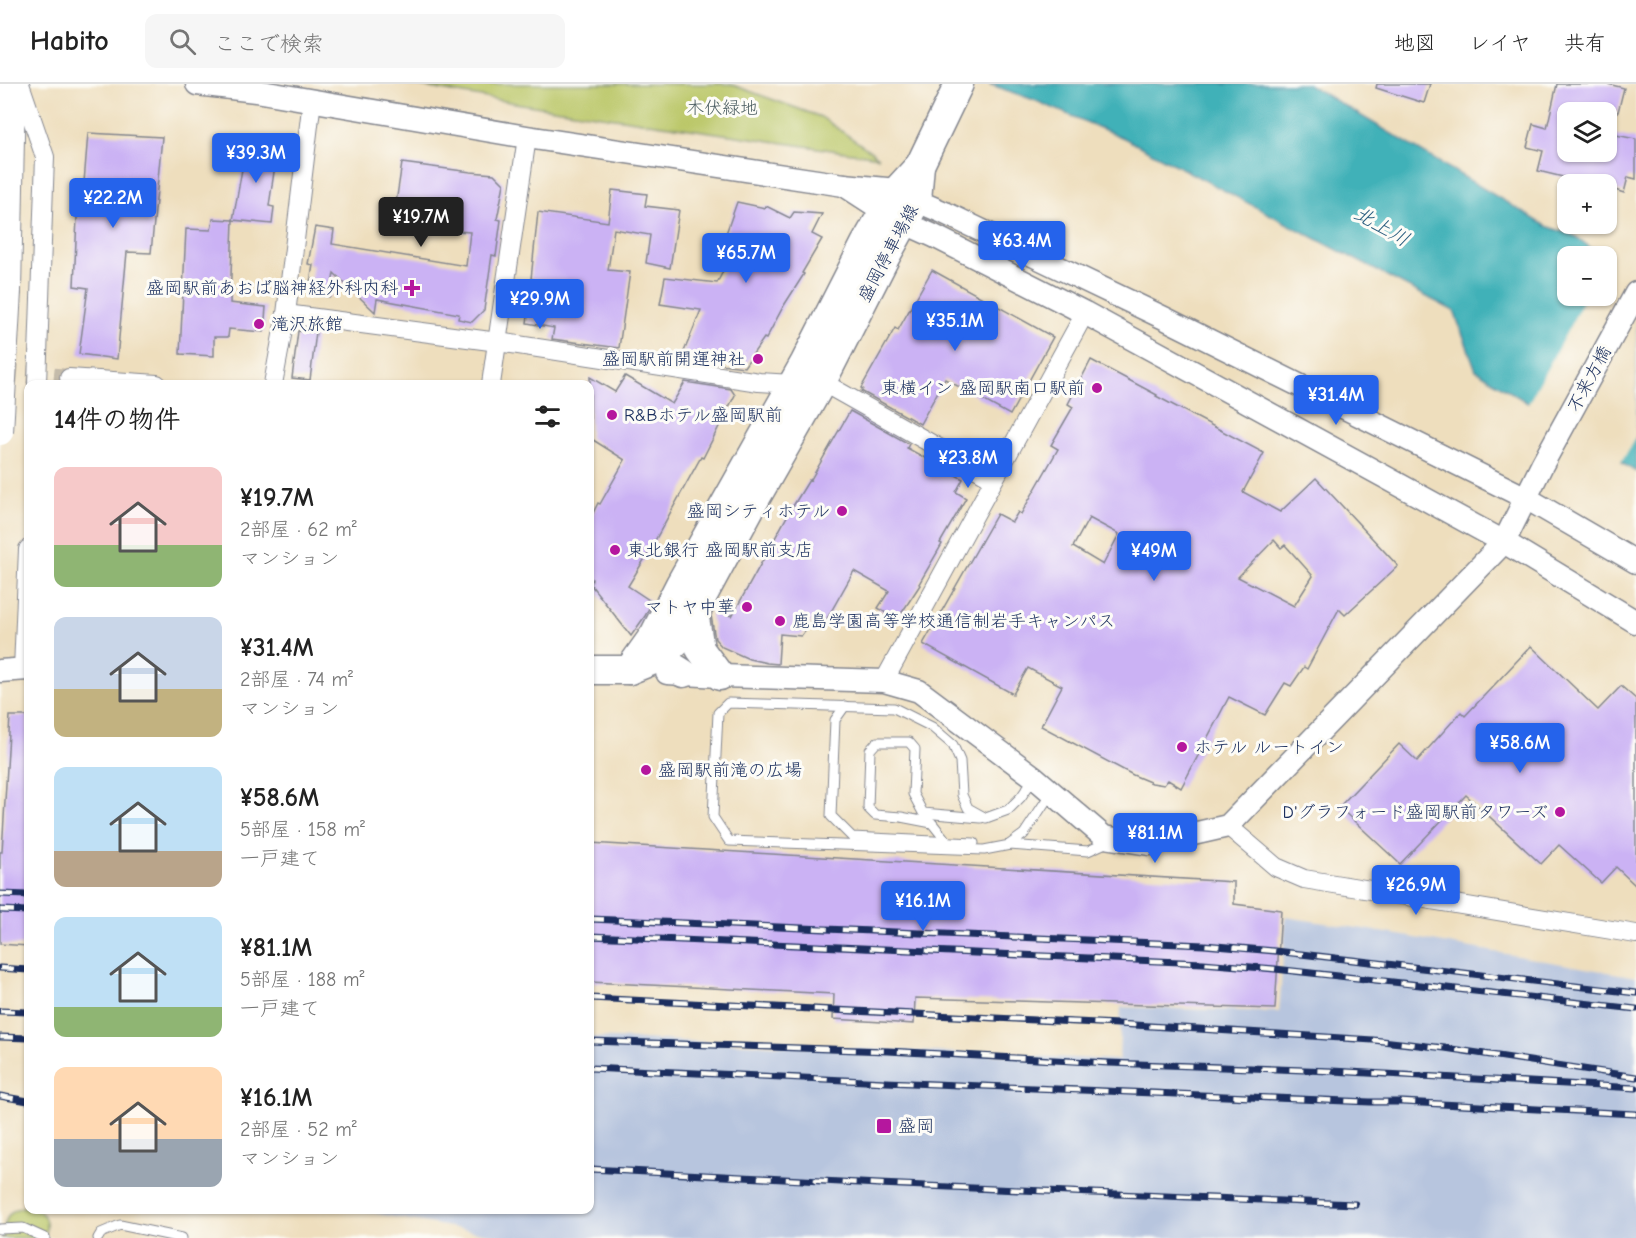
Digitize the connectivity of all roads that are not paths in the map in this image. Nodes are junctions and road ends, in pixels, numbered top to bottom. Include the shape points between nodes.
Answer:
1 (4, 84) edge
2 (12, 84) edge
3 (20, 84) edge
4 (197, 84) edge
5 (959, 84) edge
6 (0, 97) edge
7 (312, 100) junction
8 (527, 137) junction
9 (901, 206) junction
10 (1636, 293) edge
11 (285, 314) junction
12 (1085, 314) junction
13 (498, 342) junction
14 (69, 378) dead end
15 (37, 380) edge
16 (99, 380) edge
17 (274, 380) edge
18 (492, 380) edge
19 (822, 382) junction
20 (792, 384) junction
21 (0, 432) edge
22 (994, 479) junction
23 (1526, 498) junction
24 (1504, 542) junction
25 (1636, 562) edge
26 (694, 612) junction
27 (1636, 622) edge
28 (657, 646) junction
29 (24, 669) edge
30 (594, 670) edge
31 (629, 670) junction
32 (0, 671) edge
33 (683, 673) junction
34 (720, 676) junction
35 (884, 681) junction
36 (845, 706) junction
37 (1034, 777) junction
38 (1051, 793) junction
39 (986, 818) junction
40 (1228, 826) junction
41 (1114, 839) junction
42 (946, 842) junction
43 (1010, 845) junction
44 (1636, 934) edge
45 (0, 1229) edge
46 (45, 1238) edge
47 (98, 1238) edge
48 (183, 1238) edge

1 - 6 street
2 - 21 main road, bridge via 8,291
3 - 15 street via 45,157
4 - 7 street
5 - 9 main road, 盛岡停車場線
7 - 8 street
7 - 11 street
8 - 9 street via 844,185
8 - 13 street
9 - 12 street via 944,241
9 - 19 main road, 盛岡停車場線 via 886,256
9 - 20 main road, 盛岡停車場線 via 865,244
9 - 23 street via 1164,318
10 - 23 street, 不来方橋
11 - 13 street
11 - 17 street
12 - 22 street
12 - 24 street
13 - 18 street
13 - 20 street
14 - 16 street
19 - 22 street
19 - 26 main road, 盛岡停車場線
20 - 28 main road, 盛岡停車場線 via 680,584
22 - 35 street
23 - 24 street, 不来方橋
23 - 25 street
24 - 27 street
24 - 40 street, 不来方橋
26 - 28 main road, 盛岡停車場線 via 676,642
26 - 34 main road via 700,649
28 - 31 main road, 盛岡停車場線
28 - 33 main road
29 - 32 street
30 - 31 main road
31 - 33 street
33 - 34 street
34 - 35 street
35 - 37 street via 919,691
36 - 39 lane via 894,708 932,727 953,745 960,761 962,795 968,808
36 - 42 lane via 835,720 831,816 852,837
36 - 43 lane via 728,703 718,713 713,817 729,841 984,850
37 - 38 street
37 - 39 lane via 1008,810
38 - 41 street via 1104,837
38 - 43 lane via 1024,834
39 - 42 lane via 923,813 913,794 915,749 909,742 877,742 870,750 868,808 875,815 932,823
40 - 41 street via 1149,844
40 - 44 street via 1276,867 1304,879
41 - 43 lane via 1088,851
42 - 43 lane
45 - 46 lane via 22,1228
47 - 48 lane via 120,1225

